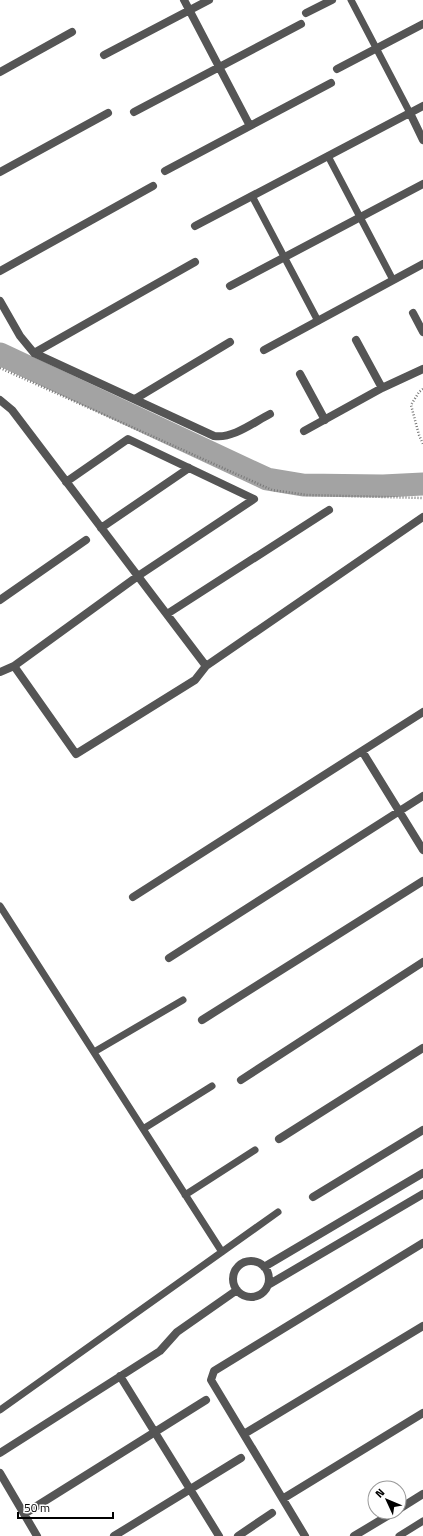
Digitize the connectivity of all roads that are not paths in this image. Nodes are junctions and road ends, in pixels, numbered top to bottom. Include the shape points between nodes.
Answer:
1 (184, 0) edge
2 (208, 0) edge
3 (332, 0) edge
4 (351, 0) edge
5 (188, 10) junction
6 (306, 13) dead end
7 (301, 24) dead end
8 (423, 24) edge
9 (72, 32) dead end
10 (377, 48) junction
11 (104, 55) dead end
12 (219, 68) junction
13 (337, 69) dead end
14 (0, 72) edge
15 (331, 83) dead end
16 (423, 106) edge
17 (134, 112) dead end
18 (108, 113) dead end
19 (410, 113) junction
20 (250, 126) junction
21 (423, 140) edge
22 (328, 156) junction
23 (165, 171) dead end
24 (0, 172) edge
25 (423, 184) edge
26 (152, 186) dead end
27 (252, 196) junction
28 (360, 217) junction
29 (195, 226) dead end
30 (284, 258) junction
31 (195, 262) dead end
32 (423, 264) edge
33 (0, 271) edge
34 (393, 280) junction
35 (230, 286) dead end
36 (0, 301) edge
37 (413, 313) dead end
38 (318, 321) junction
39 (423, 332) edge
40 (356, 340) dead end
41 (230, 342) dead end
42 (264, 350) dead end
43 (34, 353) junction
44 (423, 370) edge
45 (300, 374) dead end
46 (382, 388) junction
47 (135, 399) junction
48 (0, 400) edge
49 (270, 414) dead end
50 (325, 420) junction
51 (304, 431) dead end
52 (189, 468) junction
53 (66, 482) junction
54 (329, 510) dead end
55 (422, 518) edge
56 (101, 528) junction
57 (86, 540) dead end
58 (138, 576) junction
59 (0, 600) edge
60 (167, 614) junction
61 (14, 666) junction
62 (206, 666) junction
63 (0, 672) edge
64 (423, 712) edge
65 (362, 751) junction
66 (423, 796) edge
67 (399, 811) junction
68 (423, 850) edge
69 (423, 882) edge
70 (133, 897) dead end
71 (0, 906) edge
72 (169, 958) dead end
73 (423, 962) edge
74 (183, 1000) dead end
75 (202, 1020) dead end
76 (423, 1048) edge
77 (94, 1052) junction
78 (241, 1080) dead end
79 (212, 1086) dead end
80 (143, 1129) junction
81 (423, 1130) edge
82 (279, 1138) dead end
83 (256, 1150) dead end
84 (423, 1173) edge
85 (423, 1194) edge
86 (185, 1195) junction
87 (313, 1197) dead end
88 (278, 1212) dead end
89 (423, 1243) edge
90 (222, 1252) junction
91 (264, 1267) junction
92 (268, 1285) junction
93 (237, 1290) junction
94 (423, 1326) edge
95 (120, 1376) junction
96 (206, 1400) dead end
97 (0, 1410) edge
98 (423, 1413) edge
99 (154, 1432) junction
100 (244, 1434) junction
101 (0, 1453) edge
102 (241, 1458) dead end
103 (0, 1473) edge
104 (190, 1489) junction
105 (423, 1494) edge
106 (284, 1498) junction
107 (407, 1504) edge
108 (272, 1513) dead end
109 (24, 1514) junction
110 (381, 1520) edge
111 (423, 1522) edge
112 (37, 1536) edge
113 (114, 1536) edge
114 (219, 1536) edge
115 (238, 1536) edge
116 (305, 1536) edge
117 (354, 1536) edge
118 (400, 1536) edge

1 - 5 street
2 - 5 street
3 - 6 street
4 - 10 lane
5 - 11 street
5 - 12 street
7 - 12 street
8 - 10 street
9 - 14 street
10 - 13 street
10 - 19 lane
12 - 17 street
12 - 20 street
15 - 20 street
16 - 19 street
18 - 24 street
19 - 21 street
19 - 22 street
20 - 23 street
22 - 27 street
22 - 28 lane
25 - 28 street
26 - 33 street
27 - 29 street
27 - 30 lane
28 - 30 street
28 - 34 lane
30 - 35 street
30 - 38 lane
31 - 43 street
32 - 34 street
34 - 38 street
36 - 43 street via 20,336
37 - 39 street
38 - 42 street
40 - 46 street
41 - 47 street
43 - 47 street
44 - 46 street
45 - 50 street
46 - 50 street
47 - 49 street via 220,437
48 - 53 street via 12,410
50 - 51 street
52 - 53 street via 128,439
52 - 56 street
52 - 58 street via 254,499
53 - 56 street
54 - 60 street
55 - 62 street
56 - 58 street
57 - 59 street
58 - 60 street
58 - 61 street
60 - 62 street
61 - 62 street via 76,754 195,680
61 - 63 street
64 - 65 street
65 - 67 street
65 - 70 street
66 - 67 street
67 - 68 street
67 - 72 street
69 - 75 street
71 - 77 lane
73 - 78 street
74 - 77 lane
76 - 82 street
77 - 80 lane
79 - 80 lane
80 - 86 lane
81 - 87 street
83 - 86 lane
84 - 91 street
85 - 92 street
86 - 90 lane
88 - 90 lane
89 - 100 street via 214,1371 211,1380
90 - 97 lane
91 - 92 street via 268,1275
91 - 93 street via 251,1262 238,1268 234,1277
92 - 93 street via 263,1293 254,1297 245,1296
93 - 95 street via 177,1332 160,1351
94 - 100 street
95 - 99 street
95 - 101 street
96 - 99 street
98 - 106 street
99 - 104 street
99 - 109 street
100 - 106 street
102 - 104 street
103 - 109 street
104 - 113 street
104 - 114 street
105 - 107 street
106 - 116 street
108 - 115 street
109 - 112 street
110 - 117 street
111 - 118 lane

